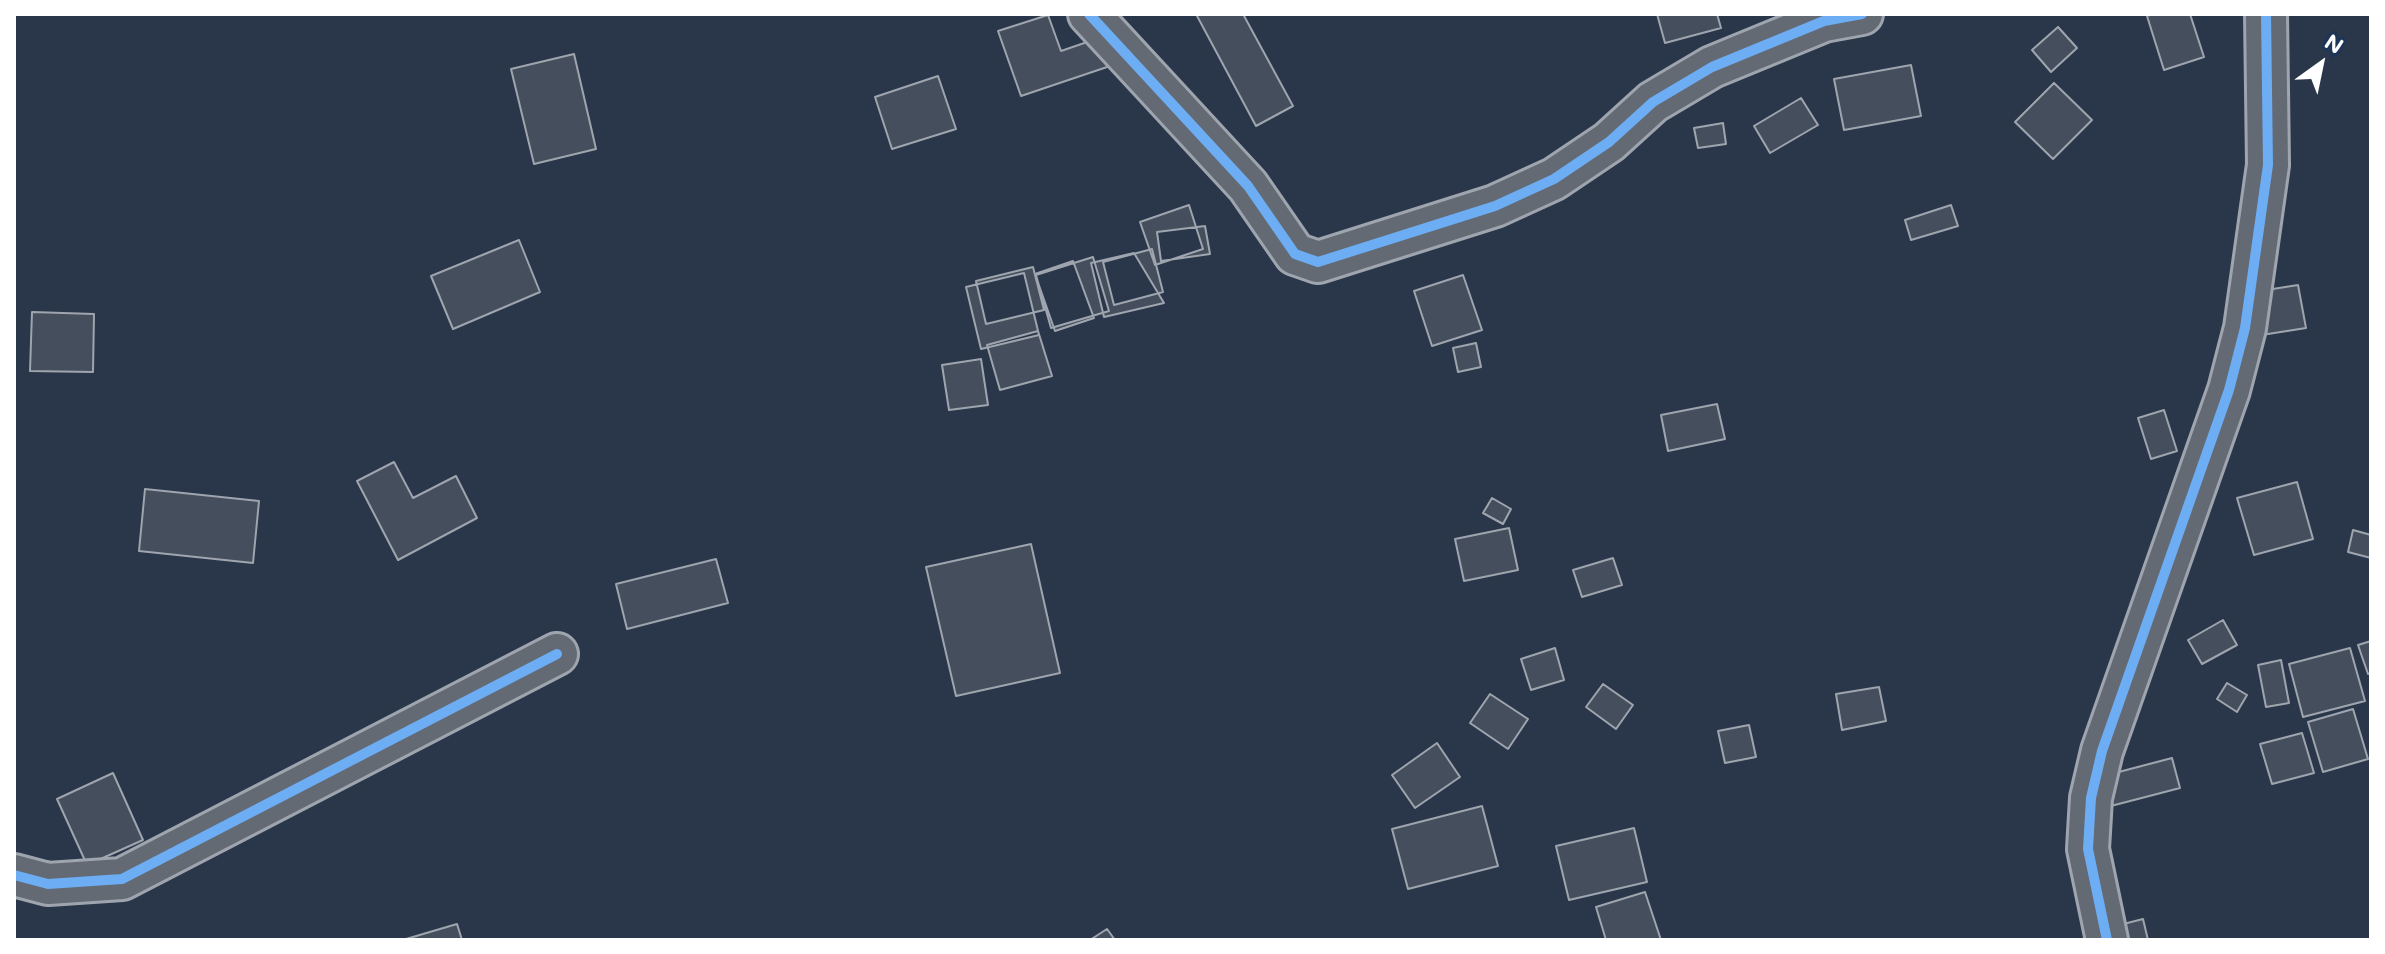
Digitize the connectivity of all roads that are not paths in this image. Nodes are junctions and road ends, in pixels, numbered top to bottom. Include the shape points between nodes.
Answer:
1 (1089, 14) edge
2 (1862, 14) edge
3 (2266, 14) edge
4 (557, 654) dead end
5 (14, 875) edge
6 (2107, 940) edge

1 - 2 street via 1248,186 1295,254 1318,262 1495,206 1554,179 1609,142 1653,102 1712,67 1824,21
3 - 6 street via 2268,165 2245,328 2224,404 2102,751 2091,798 2088,849
4 - 5 street via 122,879 48,884

